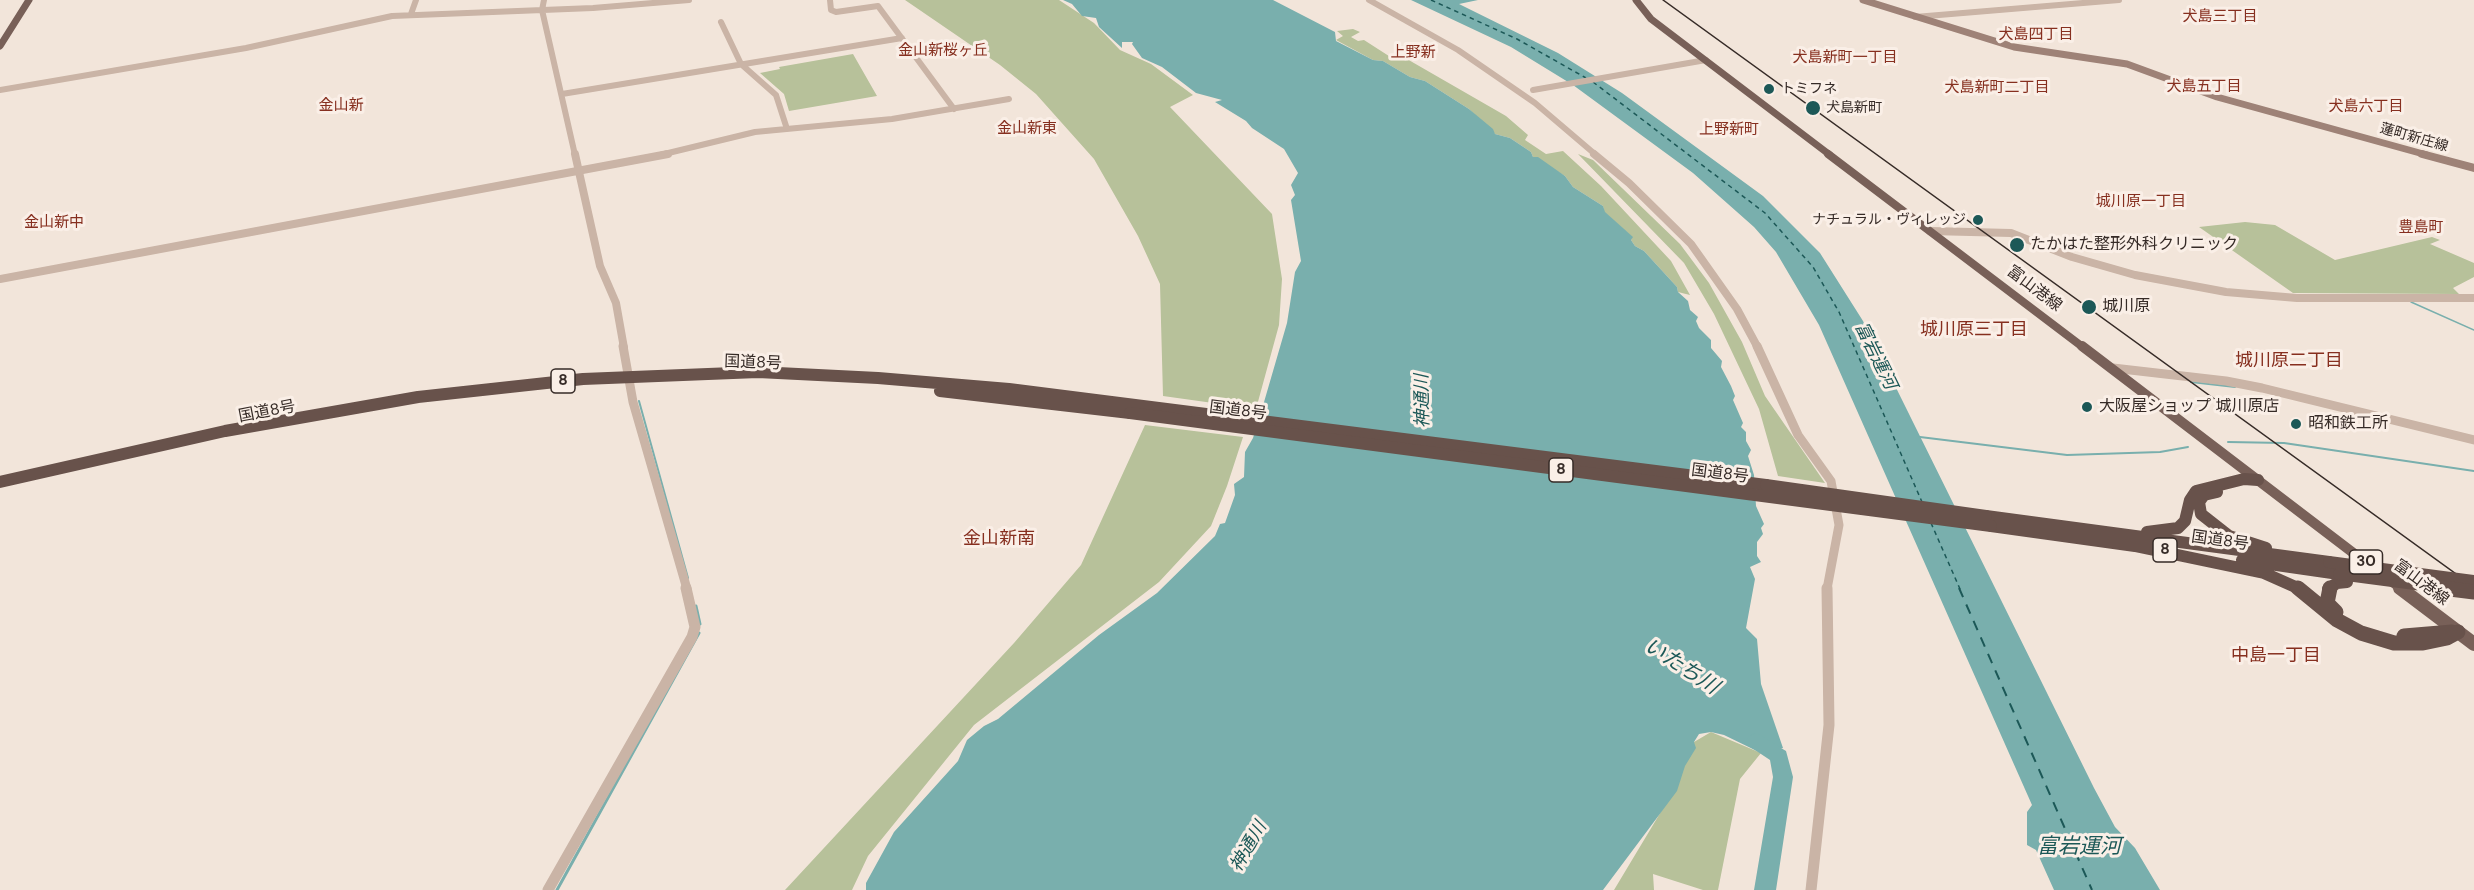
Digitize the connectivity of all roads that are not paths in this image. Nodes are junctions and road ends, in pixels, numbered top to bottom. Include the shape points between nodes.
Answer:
1 (29, 0) edge
2 (416, 0) edge
3 (544, 0) edge
4 (689, 0) edge
5 (830, 0) edge
6 (1369, 0) edge
7 (1635, 0) edge
8 (1863, 0) edge
9 (2119, 0) edge
10 (542, 10) junction
11 (411, 14) junction
12 (1914, 17) junction
13 (721, 22) dead end
14 (902, 38) junction
15 (0, 46) edge
16 (1706, 60) junction
17 (741, 64) junction
18 (0, 90) edge
19 (1533, 90) dead end
20 (562, 94) junction
21 (1009, 99) dead end
22 (954, 109) junction
23 (787, 129) junction
24 (2474, 168) edge
25 (579, 170) junction
26 (1930, 231) junction
27 (0, 279) edge
28 (2474, 298) edge
29 (2113, 368) junction
30 (629, 379) junction
31 (2474, 440) edge
32 (2258, 480) junction
33 (0, 482) edge
34 (0, 490) edge
35 (1993, 520) junction
36 (2130, 545) junction
37 (2328, 561) junction
38 (2343, 578) junction
39 (2474, 581) edge
40 (2474, 592) edge
41 (2458, 632) junction
42 (2474, 644) edge
43 (548, 890) edge
44 (1811, 890) edge

1 - 15 main road
2 - 11 street
3 - 10 street
4 - 10 street
5 - 14 street via 831,10 836,12 878,6
6 - 44 street via 1461,52 1535,103 1629,183 1691,244 1737,309 1798,435 1831,481 1839,525 1827,582 1829,725
7 - 16 main road, 富山港線 / 30 via 1651,19
8 - 12 main road, 蓮町新庄線
9 - 12 street
10 - 11 street
10 - 20 street
11 - 18 street via 246,48
12 - 24 main road, 蓮町新庄線 via 2014,47 2127,64 2217,97
13 - 17 street
14 - 17 street
14 - 22 street
16 - 19 street
16 - 26 main road, 富山港線 / 30
17 - 20 street
17 - 23 street via 776,95
20 - 25 street
21 - 22 street
22 - 23 street
23 - 25 street via 755,132 696,148
25 - 27 street
25 - 30 street via 602,276 616,303
26 - 28 street via 2011,233 2063,254 2135,275 2226,292 2297,298
26 - 29 main road, 富山港線 / 30
29 - 31 street via 2262,388
29 - 32 main road, 富山港線 / 30
30 - 33 highway, 国道8号 / 8 via 497,386 304,415
30 - 34 highway, 国道8号 / 8 via 495,393 305,422 138,456
30 - 35 highway, 国道8号 / 8, bridge via 876,384 1132,408
30 - 43 street via 695,627 693,637
32 - 35 highway via 2244,479 2196,490 2185,521 2178,528 2158,532
32 - 37 highway via 2204,495 2199,502 2201,514 2229,536
32 - 41 main road, 富山港線 / 30
35 - 36 highway, 国道8号 / 8
35 - 37 highway, 国道8号 / 8
36 - 38 highway, 国道8号 / 8
36 - 41 highway via 2264,573 2297,587 2337,620 2361,633 2394,643 2423,643
37 - 39 highway, 国道8号 / 8, bridge
38 - 40 highway, 国道8号, bridge
38 - 41 highway via 2328,589 2327,603 2364,630 2388,636
41 - 42 main road, 富山港線 / 30

